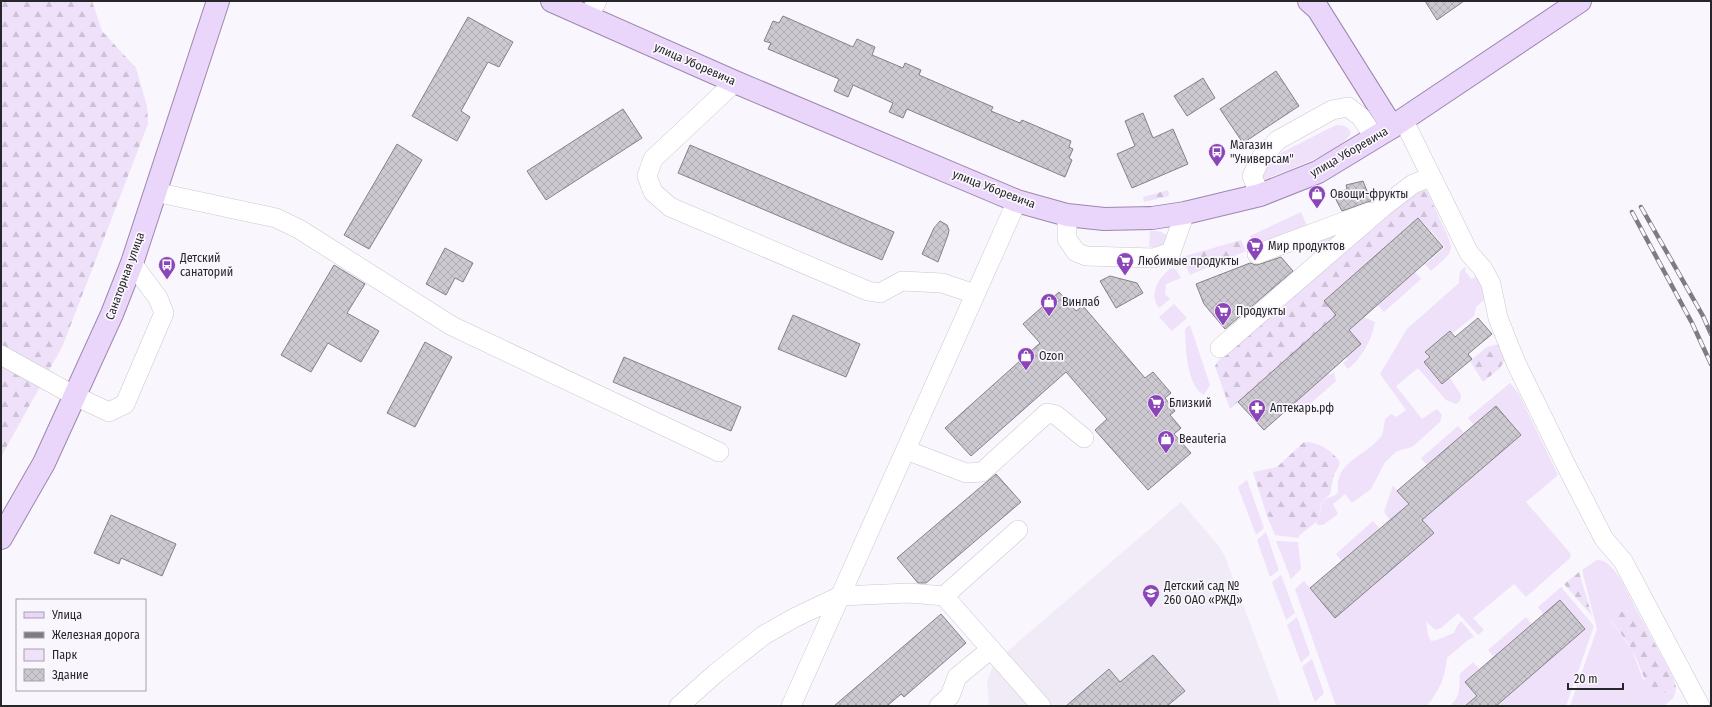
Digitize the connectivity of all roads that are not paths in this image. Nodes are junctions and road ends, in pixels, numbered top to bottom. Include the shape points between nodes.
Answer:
1 (218, 1) edge
2 (552, 1) edge
3 (1309, 1) edge
4 (1580, 1) edge
5 (593, 9) edge
6 (735, 82) junction
7 (1390, 128) junction
8 (1431, 177) junction
9 (155, 192) junction
10 (1260, 195) junction
11 (1017, 201) junction
12 (1383, 207) junction
13 (1185, 213) junction
14 (1067, 214) junction
15 (1257, 254) dead end
16 (132, 262) junction
17 (975, 294) junction
18 (1220, 348) dead end
19 (1, 355) edge
20 (75, 396) junction
21 (1084, 438) dead end
22 (906, 450) junction
23 (719, 452) dead end
24 (1018, 530) dead end
25 (1, 538) edge
26 (840, 596) junction
27 (944, 596) junction
28 (991, 649) junction
29 (680, 706) edge
30 (792, 706) edge
31 (939, 706) edge
32 (1041, 706) edge
33 (1700, 706) edge

1 - 9 main road, Санаторная улица
2 - 5 main road, улица Уборевича
3 - 7 main road via 1318,9
4 - 7 main road, улица Уборевича
5 - 6 main road, улица Уборевича
6 - 11 main road, улица Уборевича
6 - 17 street via 653,159 647,176 653,192 670,207 868,291 880,293 902,281 942,284
7 - 8 street
7 - 10 main road, улица Уборевича via 1318,172
7 - 10 street via 1361,117 1348,107 1332,110 1278,140 1261,158 1252,176
8 - 12 street via 1413,184
8 - 33 street via 1469,253 1483,269 1491,284 1498,318 1516,363 1567,467 1604,539 1623,561
9 - 16 main road, Санаторная улица
9 - 23 street via 276,218 299,229 452,326
10 - 13 main road, улица Уборевича
11 - 14 main road, улица Уборевича
11 - 17 street
12 - 15 street
12 - 18 street
13 - 14 main road, улица Уборевича via 1152,218 1104,219
13 - 14 street via 1170,252 1154,258 1086,256 1076,252 1067,239
16 - 20 main road, Санаторная улица
16 - 20 street via 158,298 164,313 125,404 109,412
17 - 22 street
19 - 20 street
20 - 25 main road, Санаторная улица via 44,463
21 - 22 street via 1056,416 1047,414 982,472 966,473
22 - 26 street
24 - 27 street
26 - 27 street via 909,593
26 - 29 street via 764,635
26 - 30 street
27 - 28 street
28 - 31 street via 957,677 950,696
28 - 32 street

